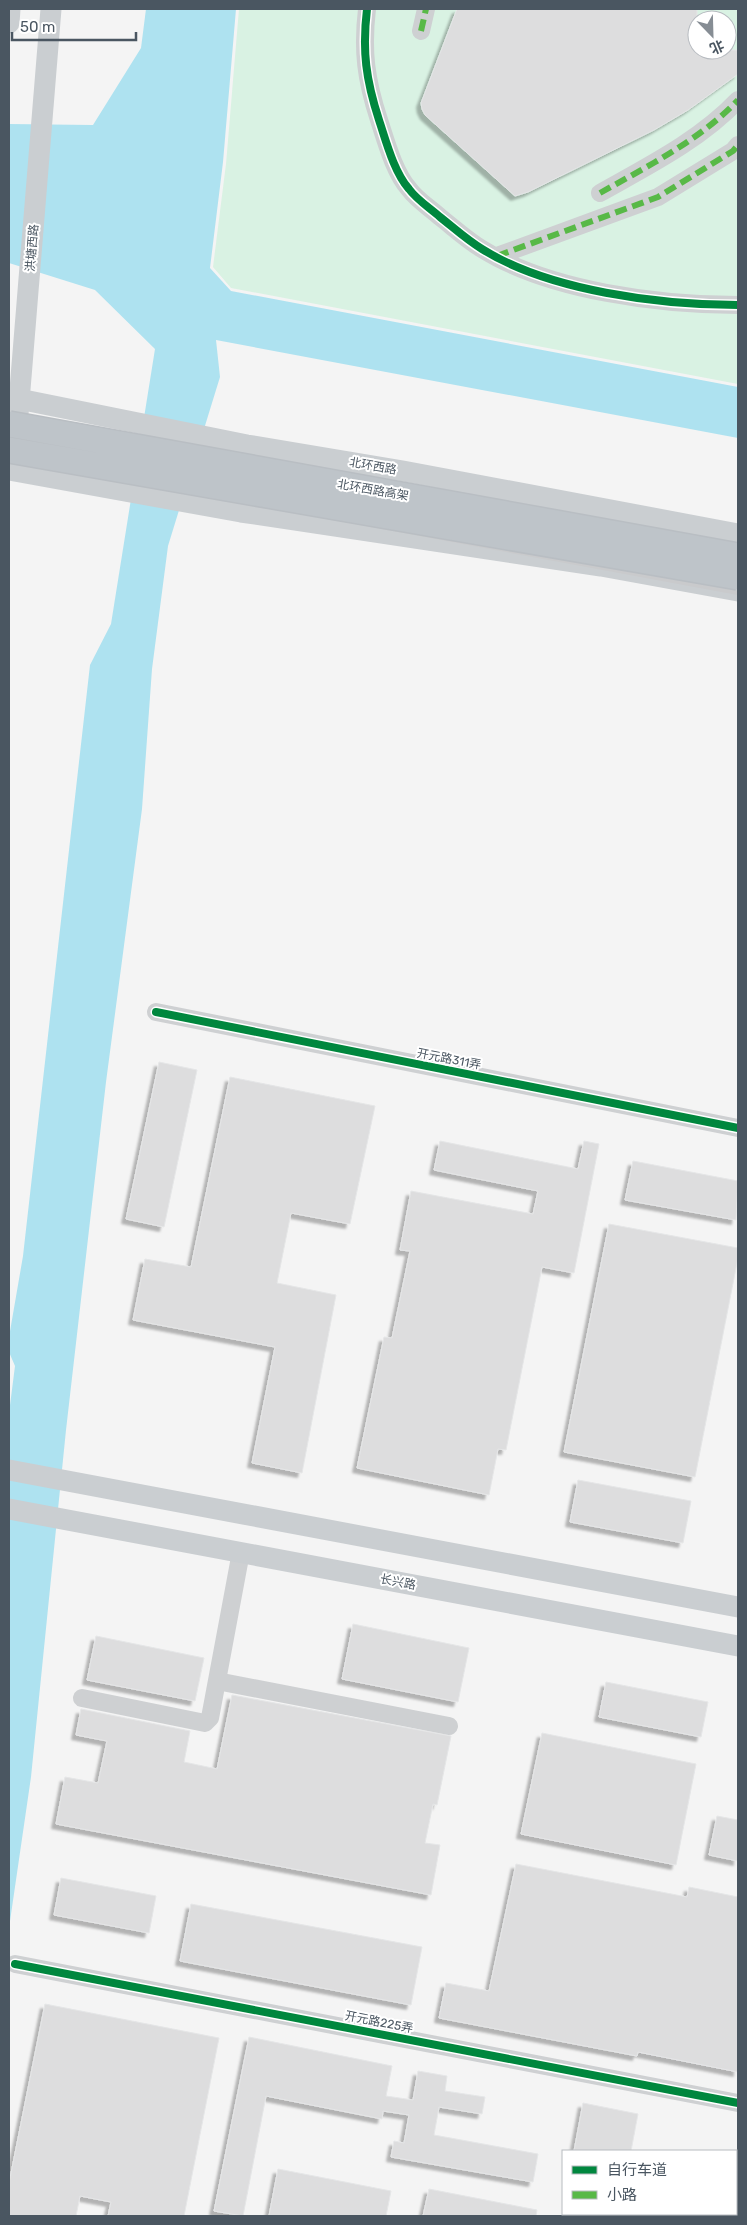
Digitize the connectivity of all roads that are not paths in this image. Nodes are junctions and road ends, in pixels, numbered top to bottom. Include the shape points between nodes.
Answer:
1 (10, 9) edge
2 (51, 9) edge
3 (367, 9) edge
4 (426, 9) edge
5 (9, 23) edge
6 (421, 31) dead end
7 (738, 100) edge
8 (736, 150) edge
9 (600, 193) dead end
10 (497, 256) junction
11 (738, 305) edge
12 (14, 399) edge
13 (9, 424) edge
14 (9, 469) edge
15 (738, 534) edge
16 (738, 556) edge
17 (738, 577) edge
18 (738, 591) edge
19 (156, 1012) dead end
20 (738, 1128) edge
21 (9, 1470) edge
22 (9, 1509) edge
23 (241, 1552) junction
24 (738, 1607) edge
25 (738, 1646) edge
26 (217, 1681) junction
27 (82, 1698) dead end
28 (449, 1726) dead end
29 (15, 1964) dead end
30 (738, 2103) edge

1 - 5 main road
2 - 12 main road, 洪塘西路
3 - 10 street via 364,37 368,86 392,158 408,189 457,231
4 - 6 street
7 - 9 street via 726,114 658,160
8 - 10 street via 658,197
10 - 11 street via 534,274 584,287 649,299
12 - 14 main road, 洪塘西路
12 - 15 main road, 北环西路 via 247,445
13 - 16 highway, 北环西路高架, bridge
14 - 17 highway, 北环西路高架, bridge
14 - 18 main road via 240,512 601,566
19 - 20 street, 开元路311弄
21 - 24 main road
22 - 23 main road, 长兴路
23 - 25 main road, 长兴路
23 - 26 street
26 - 27 street via 210,1718 205,1723
26 - 28 street
29 - 30 street, 开元路225弄

